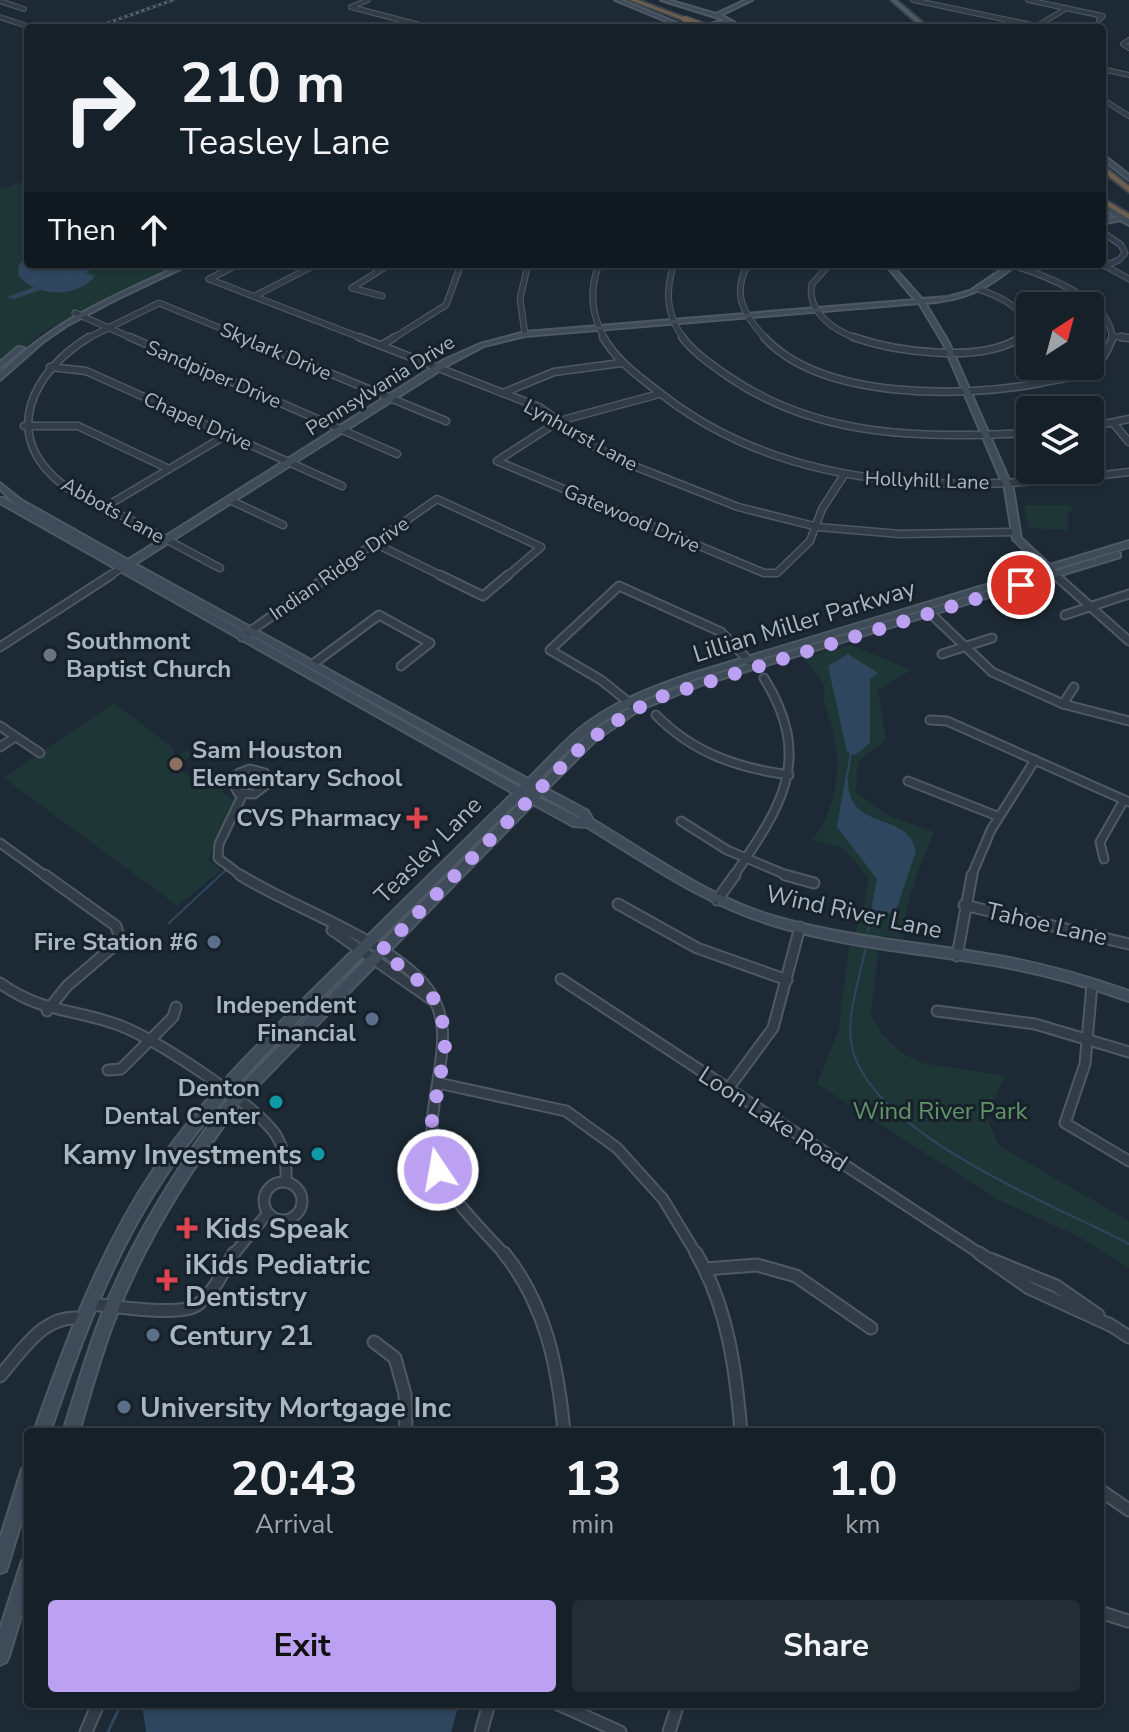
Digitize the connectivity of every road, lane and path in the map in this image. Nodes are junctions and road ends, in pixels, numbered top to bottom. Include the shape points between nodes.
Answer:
1 (368, 0) edge
2 (619, 0) edge
3 (633, 0) edge
4 (643, 0) edge
5 (663, 0) edge
6 (756, 0) edge
7 (893, 0) edge
8 (901, 0) edge
9 (913, 0) edge
10 (1028, 0) edge
11 (0, 1) edge
12 (747, 3) edge
13 (1021, 4) dead end
14 (636, 8) joint
15 (1067, 8) junction
16 (24, 9) dead end
17 (705, 13) junction
18 (718, 16) junction
19 (0, 17) edge
20 (687, 18) junction
21 (1100, 18) dead end
22 (673, 23) joint
23 (734, 23) joint
24 (416, 24) edge
25 (696, 24) edge
26 (706, 24) edge
27 (710, 24) edge
28 (921, 24) edge
29 (930, 24) edge
30 (1021, 24) edge
31 (1040, 24) edge
32 (24, 25) dead end
33 (1129, 40) edge
34 (1128, 48) edge
35 (1106, 70) edge
36 (1129, 75) edge
37 (1106, 102) edge
38 (1129, 116) edge
39 (1106, 159) edge
40 (1106, 171) edge
41 (1106, 177) edge
42 (1129, 178) edge
43 (1129, 191) edge
44 (1106, 195) edge
45 (1106, 203) edge
46 (1106, 208) edge
47 (1129, 209) edge
48 (1127, 220) edge
49 (1106, 222) edge
50 (1106, 235) edge
51 (1106, 264) edge
52 (1106, 267) edge
53 (170, 268) edge
54 (179, 268) edge
55 (231, 268) edge
56 (309, 268) edge
57 (384, 268) edge
58 (460, 268) edge
59 (527, 268) edge
60 (598, 268) edge
61 (672, 268) edge
62 (746, 268) edge
63 (826, 268) edge
64 (891, 268) edge
65 (1007, 268) edge
66 (1022, 268) edge
67 (1129, 279) edge
68 (978, 289) junction
69 (255, 296) junction
70 (382, 296) dead end
71 (921, 302) junction
72 (816, 310) junction
73 (78, 315) junction
74 (747, 316) junction
75 (675, 322) junction
76 (107, 328) junction
77 (599, 328) junction
78 (525, 334) junction
79 (1113, 336) junction
80 (1129, 338) edge
81 (382, 345) junction
82 (950, 353) junction
83 (621, 363) junction
84 (0, 366) edge
85 (50, 367) junction
86 (437, 368) junction
87 (0, 378) edge
88 (503, 393) junction
89 (968, 393) junction
90 (659, 394) junction
91 (391, 398) junction
92 (1129, 419) edge
93 (446, 421) dead end
94 (559, 421) junction
95 (1114, 424) junction
96 (1104, 425) edge
97 (24, 426) junction
98 (341, 429) junction
99 (228, 434) junction
100 (1016, 434) edge
101 (985, 435) junction
102 (1129, 442) edge
103 (397, 454) dead end
104 (290, 462) junction
105 (169, 469) junction
106 (1129, 472) edge
107 (844, 475) junction
108 (1006, 483) junction
109 (0, 485) edge
110 (342, 486) dead end
111 (0, 500) edge
112 (230, 500) junction
113 (105, 507) junction
114 (283, 525) dead end
115 (818, 527) junction
116 (1014, 532) junction
117 (166, 540) junction
118 (374, 543) junction
119 (1129, 544) edge
120 (1129, 552) edge
121 (124, 567) junction
122 (220, 568) dead end
123 (1052, 572) junction
124 (1129, 594) edge
125 (1090, 607) junction
126 (930, 613) junction
127 (1065, 615) dead end
128 (247, 633) junction
129 (992, 638) dead end
130 (1129, 641) edge
131 (0, 647) edge
132 (963, 647) junction
133 (942, 654) dead end
134 (751, 662) junction
135 (313, 664) junction
136 (401, 666) dead end
137 (764, 678) dead end
138 (1074, 687) dead end
139 (356, 694) junction
140 (1063, 704) junction
141 (633, 705) junction
142 (656, 715) dead end
143 (930, 720) dead end
144 (1129, 721) edge
145 (0, 726) edge
146 (15, 737) junction
147 (0, 747) edge
148 (40, 753) dead end
149 (1035, 760) junction
150 (789, 775) junction
151 (908, 781) dead end
152 (530, 792) junction
153 (243, 794) junction
154 (1126, 801) edge
155 (997, 816) junction
156 (681, 821) dead end
157 (0, 843) edge
158 (746, 857) junction
159 (1104, 859) dead end
160 (814, 883) dead end
161 (717, 900) junction
162 (618, 904) dead end
163 (964, 905) junction
164 (800, 927) junction
165 (1129, 944) edge
166 (365, 946) junction
167 (377, 955) junction
168 (957, 956) junction
169 (561, 979) dead end
170 (787, 980) junction
171 (0, 983) edge
172 (1092, 984) junction
173 (1129, 996) edge
174 (176, 1007) dead end
175 (47, 1011) junction
176 (937, 1011) dead end
177 (1087, 1038) junction
178 (151, 1040) junction
179 (1129, 1052) edge
180 (108, 1070) dead end
181 (438, 1083) junction
182 (728, 1089) junction
183 (222, 1090) junction
184 (235, 1100) junction
185 (1129, 1161) edge
186 (286, 1182) junction
187 (267, 1214) junction
188 (705, 1269) junction
189 (91, 1304) junction
190 (113, 1305) junction
191 (85, 1319) junction
192 (871, 1328) dead end
193 (1129, 1337) edge
194 (374, 1342) dead end
195 (0, 1376) edge
196 (44, 1428) edge
197 (72, 1428) edge
198 (406, 1428) edge
199 (564, 1428) edge
200 (741, 1428) edge
201 (24, 1488) edge
202 (1104, 1493) edge
203 (1129, 1510) edge
204 (0, 1565) edge
205 (24, 1580) edge
206 (1104, 1613) edge
207 (1128, 1621) edge
208 (0, 1656) edge
209 (96, 1708) edge
210 (488, 1708) edge
211 (567, 1708) edge
212 (677, 1708) edge
213 (86, 1732) edge
214 (481, 1732) edge
215 (620, 1732) edge
216 (669, 1732) edge

1 - 24 street via 351,7
2 - 14 highway
3 - 20 highway
4 - 20 highway
5 - 17 main road
6 - 12 main road
7 - 28 main road
8 - 29 main road
9 - 30 street
10 - 13 street
10 - 15 street
11 - 16 street
12 - 18 main road
14 - 22 main road
15 - 21 street
15 - 31 street
17 - 18 main road
17 - 22 main road via 688,23
18 - 23 main road
18 - 25 main road
19 - 32 street
20 - 26 highway, bridge
23 - 27 main road
33 - 34 street via 1123,44
35 - 36 street
37 - 38 street
39 - 42 main road
40 - 43 highway
41 - 43 highway
44 - 47 highway
45 - 48 highway
46 - 48 main road
48 - 49 main road
50 - 51 street via 1125,253
52 - 67 street
53 - 73 main road
54 - 73 main road
55 - 69 street, Lynhurst Lane via 209,279
56 - 69 street
57 - 70 street via 352,288
58 - 81 street via 446,305
59 - 78 street via 519,289
60 - 77 street, Hollyhill Lane via 593,289
61 - 75 street via 666,295
62 - 74 street via 737,286
63 - 72 street via 813,280 810,292
64 - 71 main road
65 - 68 main road, Pennsylvania Drive
66 - 79 street via 1082,299 1103,316
68 - 71 main road, Pennsylvania Drive
68 - 82 street via 1012,304 1024,315 1027,329 1020,339 1002,347
69 - 81 street, Lynhurst Lane
71 - 72 main road, Pennsylvania Drive
71 - 82 main road
72 - 74 main road, Pennsylvania Drive
72 - 82 street via 867,343
73 - 76 street, Sandpiper Drive
73 - 84 main road via 41,333
73 - 87 main road via 34,345
74 - 75 main road, Pennsylvania Drive
74 - 89 street via 776,349 825,373 893,389
75 - 77 main road, Pennsylvania Drive
75 - 101 street via 680,337 699,356 753,395 793,413 884,434
76 - 85 street
76 - 91 street, Skylark Drive via 159,303
76 - 98 street, Sandpiper Drive
77 - 78 main road, Pennsylvania Drive
77 - 83 street, Hollyhill Lane
78 - 86 main road, Pennsylvania Drive via 477,347
79 - 80 street
79 - 89 street via 1105,357 1082,373 1027,387
81 - 86 street, Lynhurst Lane
82 - 89 main road
83 - 88 street via 554,372
83 - 90 street, Hollyhill Lane
85 - 97 street via 29,396
85 - 99 street, Chapel Drive via 86,371
86 - 88 street, Lynhurst Lane
86 - 91 main road, Pennsylvania Drive
88 - 94 street, Lynhurst Lane
89 - 101 main road
90 - 94 street
90 - 107 street, Hollyhill Lane via 743,445
91 - 93 street, Skylark Drive
91 - 98 main road, Pennsylvania Drive
92 - 95 street
94 - 115 street, Lynhurst Lane via 634,466 738,507
94 - 115 street, Gatewood Drive via 497,461 764,573 777,573
95 - 96 street
95 - 102 street
97 - 105 street via 78,426
97 - 113 street, Abbots Lane via 33,454 46,471
98 - 103 street, Sandpiper Drive
98 - 104 main road, Pennsylvania Drive
99 - 104 street, Chapel Drive
99 - 105 street
100 - 101 street
101 - 108 main road
104 - 110 street, Chapel Drive
104 - 112 main road, Pennsylvania Drive
105 - 113 street
106 - 108 street, Hollyhill Lane
107 - 108 street, Hollyhill Lane via 902,483
107 - 115 street via 822,509
108 - 116 main road
109 - 121 main road, Teasley Lane
111 - 121 main road, Teasley Lane
112 - 114 street
112 - 117 main road, Pennsylvania Drive
113 - 117 street, Abbots Lane
115 - 116 street, Lynhurst Lane via 900,534
116 - 123 main road
117 - 121 main road, Pennsylvania Drive
117 - 122 street, Abbots Lane
118 - 118 street, Indian Ridge Drive via 437,499 541,547 483,596
118 - 128 street, Indian Ridge Drive
119 - 123 main road, Lillian Miller Parkway
120 - 123 main road, Lillian Miller Parkway
121 - 128 main road, Teasley Lane
121 - 131 street, Pennsylvania Drive
123 - 125 street
123 - 126 main road, Lillian Miller Parkway
123 - 134 main road, Lillian Miller Parkway
124 - 125 street
125 - 127 street
125 - 130 street
126 - 132 street
126 - 134 main road, Lillian Miller Parkway
128 - 135 main road, Teasley Lane
128 - 139 main road, Teasley Lane
129 - 132 street
132 - 133 street
132 - 140 street via 992,672
134 - 141 main road, Lillian Miller Parkway via 654,690
134 - 141 street via 721,632 619,586 550,650
135 - 136 street via 379,615 430,643
135 - 139 main road, Teasley Lane
137 - 150 street via 788,723
138 - 140 street
139 - 152 main road, Teasley Lane
140 - 144 street
141 - 152 main road, Lillian Miller Parkway via 582,732
142 - 150 street via 729,764
143 - 149 street via 947,721
145 - 146 street
146 - 147 street
146 - 148 street
149 - 154 street
149 - 155 street
150 - 158 street
151 - 155 street
152 - 161 main road, Wind River Lane via 584,814 589,823
152 - 166 main road, Teasley Lane
152 - 167 main road, Teasley Lane
153 - 153 street via 234,790 235,777 250,769 265,773 268,781 263,788
153 - 166 street via 219,844 218,858
154 - 159 street via 1100,842
155 - 163 street via 982,843
156 - 158 street
157 - 175 street via 118,931 115,945 67,986
158 - 160 street
158 - 161 street
161 - 164 main road, Wind River Lane
162 - 170 street via 697,948
163 - 165 street, Tahoe Lane
163 - 168 street
164 - 168 main road, Wind River Lane
164 - 170 street
166 - 167 street
166 - 183 main road, Teasley Lane
167 - 181 street via 432,1000 440,1014 445,1038
167 - 184 main road, Teasley Lane
168 - 172 main road, Wind River Lane
169 - 182 street, Loon Lake Road
170 - 182 street via 773,1028
171 - 175 street
172 - 173 main road, Wind River Lane
172 - 177 street
174 - 178 street
175 - 178 street via 121,1025
176 - 177 street
177 - 179 street
177 - 185 street via 1085,1064 1065,1123
178 - 180 street via 121,1069
178 - 183 street
181 - 188 street via 566,1111 584,1121 663,1199
181 - 199 street via 429,1137 438,1170 514,1266 537,1310 556,1364
182 - 193 street, Loon Lake Road via 1029,1289
183 - 184 street
183 - 189 main road, Teasley Lane via 158,1175
184 - 186 street via 278,1137 288,1161
184 - 190 main road, Teasley Lane via 179,1175
186 - 187 street via 267,1192
186 - 187 street via 303,1194 299,1210 279,1220
187 - 190 street via 196,1306 180,1310
188 - 192 street via 757,1265 796,1276
188 - 200 street via 736,1371
189 - 190 street
189 - 191 main road, Teasley Lane
190 - 197 main road, Teasley Lane
191 - 195 street via 77,1315 51,1322
191 - 196 main road, Teasley Lane
194 - 198 street via 395,1358 405,1394
201 - 204 main road
202 - 203 street
205 - 208 main road
206 - 207 street
209 - 213 street
210 - 214 street
211 - 215 street
212 - 216 street

